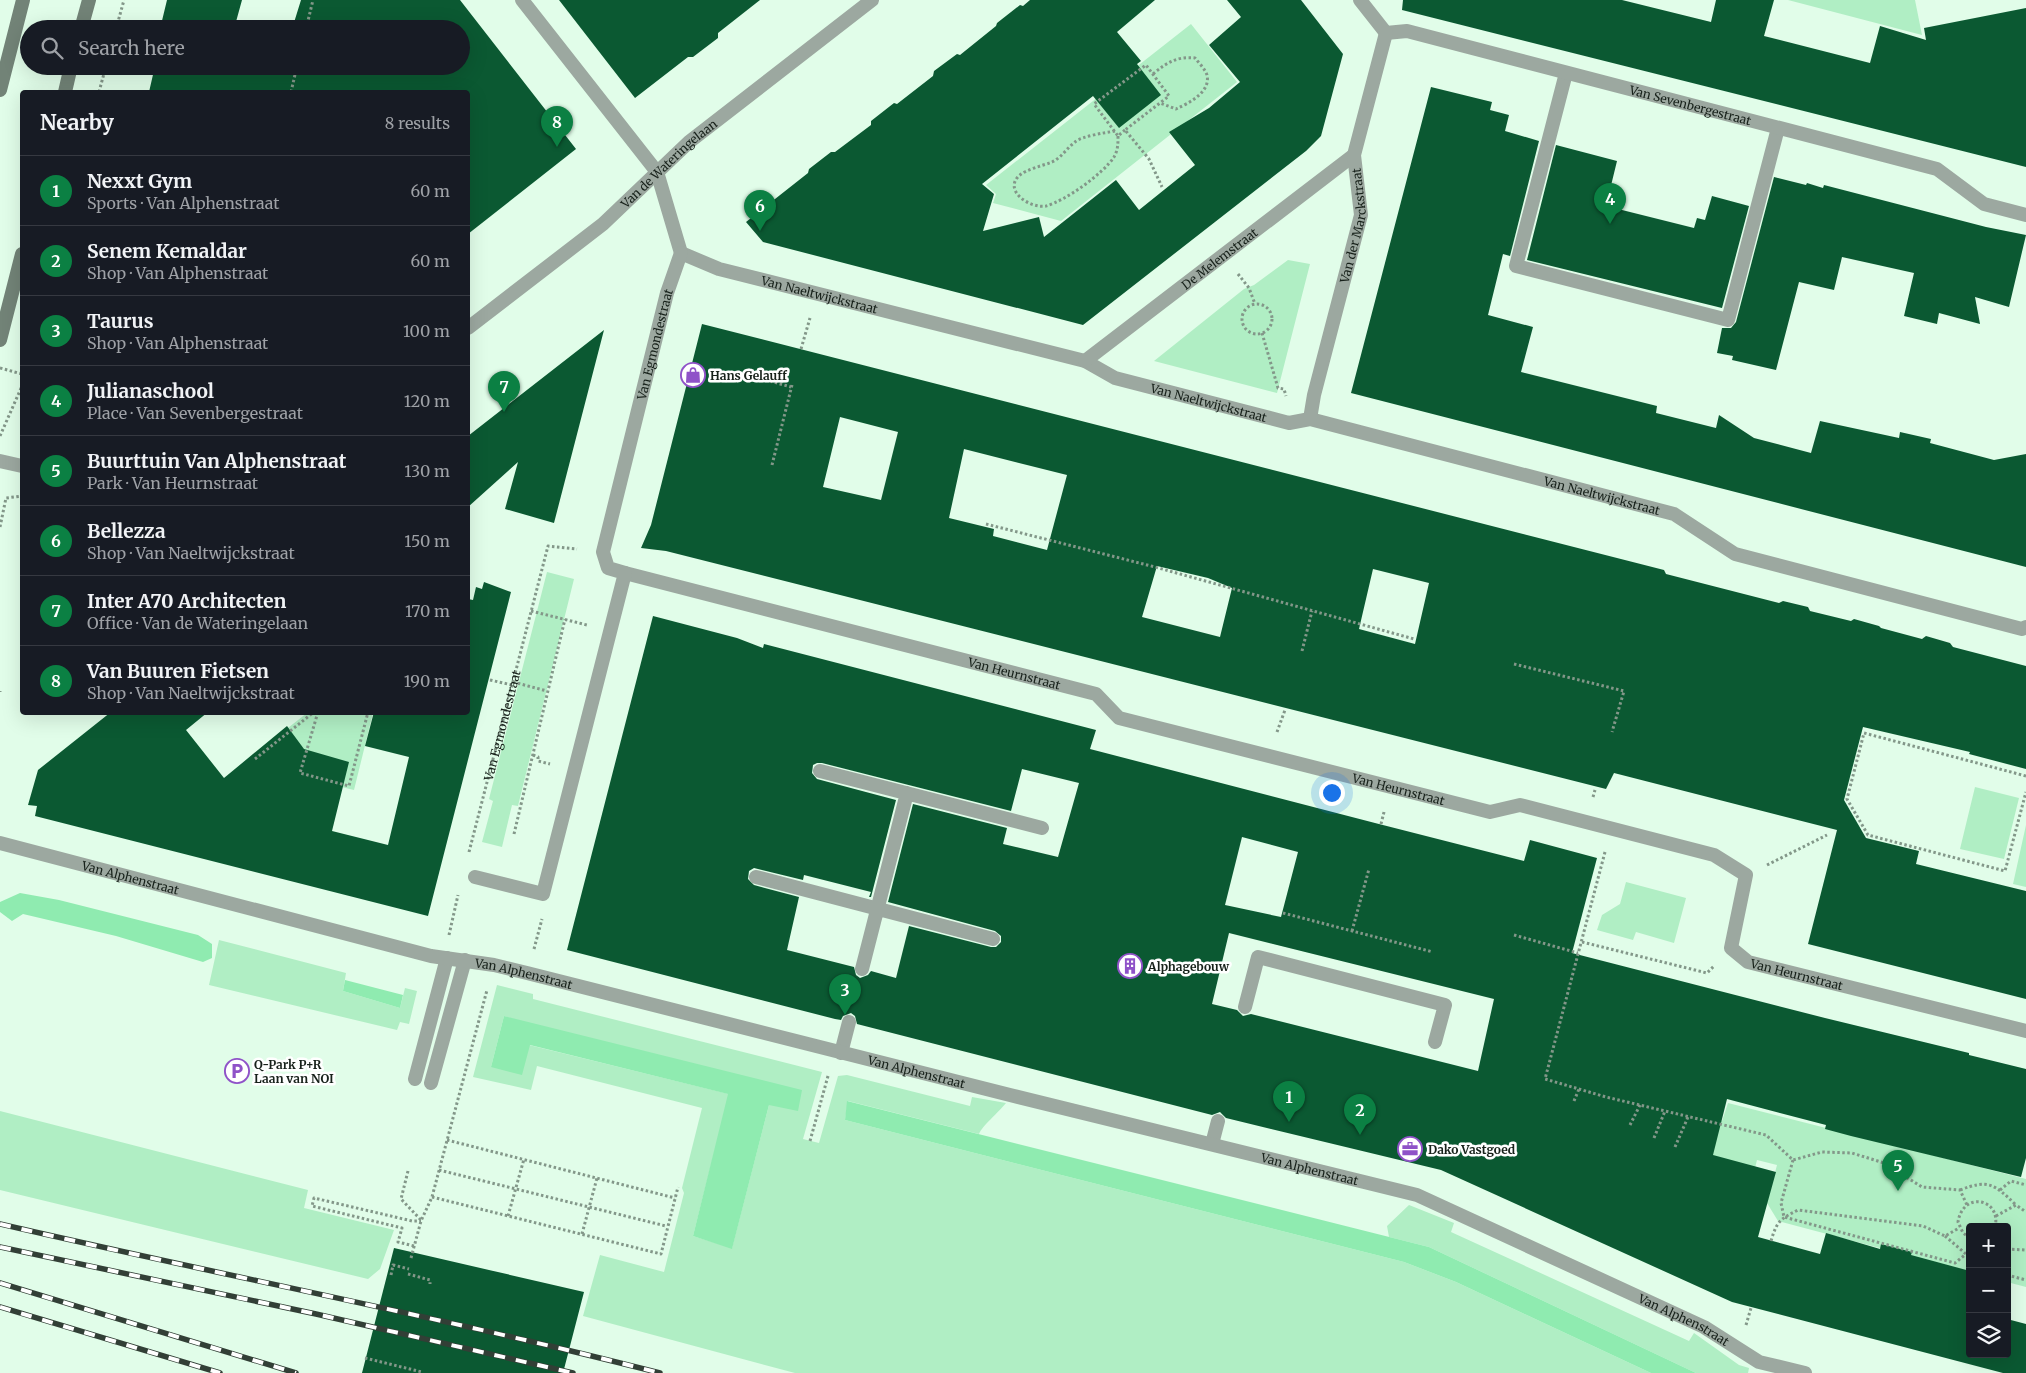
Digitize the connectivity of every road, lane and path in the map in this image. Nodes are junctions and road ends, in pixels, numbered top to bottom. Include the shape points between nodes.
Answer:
1 (23, 0) edge
2 (89, 0) edge
3 (124, 0) edge
4 (313, 0) edge
5 (522, 0) edge
6 (872, 0) edge
7 (1360, 0) edge
8 (83, 20) edge
9 (118, 20) edge
10 (308, 20) edge
11 (1386, 34) junction
12 (1566, 73) junction
13 (1153, 74) junction
14 (70, 75) edge
15 (104, 75) edge
16 (295, 75) edge
17 (0, 90) edge
18 (66, 90) edge
19 (100, 90) edge
20 (291, 90) edge
21 (1160, 102) junction
22 (1778, 128) junction
23 (1115, 130) junction
24 (1125, 130) junction
25 (1118, 136) junction
26 (1354, 155) junction
27 (657, 172) junction
28 (1162, 187) dead end
29 (2026, 215) edge
30 (681, 253) junction
31 (1223, 255) junction
32 (20, 262) edge
33 (816, 293) junction
34 (1255, 304) junction
35 (470, 326) edge
36 (1262, 333) junction
37 (0, 340) edge
38 (801, 349) dead end
39 (1085, 361) junction
40 (0, 368) edge
41 (20, 373) edge
42 (770, 381) dead end
43 (20, 391) edge
44 (1310, 419) junction
45 (0, 437) edge
46 (0, 461) edge
47 (772, 465) dead end
48 (20, 466) edge
49 (20, 496) edge
50 (986, 524) dead end
51 (0, 526) edge
52 (603, 552) junction
53 (625, 573) junction
54 (1312, 610) junction
55 (531, 611) junction
56 (565, 619) junction
57 (2026, 627) edge
58 (611, 631) junction
59 (1414, 638) dead end
60 (1302, 651) dead end
61 (1514, 664) dead end
62 (490, 680) dead end
63 (513, 684) junction
64 (548, 691) junction
65 (310, 715) edge
66 (317, 715) edge
67 (367, 715) edge
68 (1612, 732) dead end
69 (254, 759) dead end
70 (820, 771) dead end
71 (2026, 776) edge
72 (2026, 792) edge
73 (907, 793) junction
74 (1042, 828) dead end
75 (1612, 829) junction
76 (514, 834) dead end
77 (1827, 835) dead end
78 (0, 843) edge
79 (468, 856) dead end
80 (1369, 869) dead end
81 (1746, 876) junction
82 (475, 877) dead end
83 (756, 877) dead end
84 (459, 891) dead end
85 (544, 894) junction
86 (878, 909) junction
87 (1283, 913) dead end
88 (1352, 931) junction
89 (1514, 936) dead end
90 (993, 939) dead end
91 (1582, 942) junction
92 (1731, 948) junction
93 (1433, 952) dead end
94 (1578, 952) junction
95 (447, 958) junction
96 (465, 960) junction
97 (494, 965) junction
98 (862, 969) dead end
99 (527, 973) junction
100 (1245, 1007) dead end
101 (849, 1022) dead end
102 (2026, 1031) edge
103 (1436, 1042) dead end
104 (838, 1052) junction
105 (415, 1079) dead end
106 (431, 1083) dead end
107 (1579, 1089) junction
108 (1574, 1101) dead end
109 (1640, 1105) junction
110 (1665, 1111) junction
111 (1688, 1117) junction
112 (1218, 1121) dead end
113 (1630, 1126) dead end
114 (1654, 1138) dead end
115 (447, 1140) junction
116 (810, 1141) dead end
117 (1212, 1144) junction
118 (1676, 1147) dead end
119 (524, 1159) junction
120 (1793, 1160) junction
121 (439, 1170) junction
122 (408, 1171) dead end
123 (597, 1178) junction
124 (2026, 1185) edge
125 (678, 1187) dead end
126 (515, 1189) junction
127 (1960, 1190) junction
128 (2000, 1190) junction
129 (432, 1197) junction
130 (675, 1198) junction
131 (1967, 1205) junction
132 (2016, 1205) junction
133 (589, 1208) junction
134 (2026, 1212) edge
135 (508, 1216) junction
136 (1996, 1216) junction
137 (1784, 1217) junction
138 (421, 1221) junction
139 (1995, 1223) edge
140 (666, 1226) junction
141 (1959, 1228) junction
142 (582, 1234) junction
143 (1966, 1234) edge
144 (1945, 1236) junction
145 (1771, 1240) dead end
146 (414, 1246) junction
147 (2011, 1250) edge
148 (2026, 1250) edge
149 (1966, 1253) edge
150 (1966, 1256) edge
151 (411, 1258) dead end
152 (409, 1269) dead end
153 (408, 1274) dead end
154 (391, 1275) dead end
155 (2011, 1276) edge
156 (2026, 1280) edge
157 (430, 1284) dead end
158 (365, 1358) dead end
159 (422, 1372) edge
160 (1805, 1373) edge

1 - 17 main road
2 - 8 main road
3 - 9 path
4 - 10 path
5 - 27 street
6 - 27 street, Van de Wateringelaan via 689,142
7 - 11 street
11 - 12 street, Van Sevenbergestraat via 1407,31
11 - 26 street, Van der Marckstraat
12 - 22 street, Van Sevenbergestraat
12 - 22 street via 1516,266 1728,320
13 - 21 path via 1169,96
13 - 21 path via 1167,63 1184,57 1195,58 1207,75 1206,85 1194,100 1176,109
13 - 23 path via 1146,65 1094,104
14 - 18 main road
15 - 19 path
16 - 20 path
21 - 24 path
22 - 29 street, Van Sevenbergestraat via 1937,169 1984,204
23 - 25 path
23 - 25 path via 1076,140 1055,161 1020,175 1015,189 1021,199 1033,206 1046,206 1069,196 1109,164 1118,147
24 - 25 path
24 - 28 path via 1149,160
26 - 31 street, De Melemstraat
26 - 44 street, Van der Marckstraat via 1361,215
27 - 30 street
27 - 35 street, Van de Wateringelaan via 603,224
30 - 33 street, Van Naeltwijckstraat via 719,269
30 - 52 street, Van Egmondestraat via 667,293
31 - 34 path via 1234,264
31 - 39 street, De Melemstraat
32 - 37 main road
33 - 38 path
33 - 39 street, Van Naeltwijckstraat
34 - 36 path via 1265,306 1271,313 1272,323
34 - 36 path via 1243,313 1242,323 1252,333
36 - 44 path via 1278,388 1284,389 1285,395
39 - 44 street, Van Naeltwijckstraat via 1115,378 1288,423
40 - 41 path
42 - 47 path via 792,386
43 - 45 path
44 - 57 street, Van Naeltwijckstraat via 1674,514 1734,554 2022,629
46 - 48 street
49 - 51 path via 6,498
50 - 54 path
52 - 53 street via 608,568
52 - 55 path, Van Egmondestraat via 548,546
53 - 58 street
53 - 75 street, Van Heurnstraat via 1096,694 1119,718 1138,723 1490,812 1520,805
54 - 59 path
54 - 60 path
55 - 56 path
55 - 63 path, Van Egmondestraat
56 - 58 path
56 - 64 path
58 - 85 street
61 - 68 path via 1624,691
62 - 63 path
63 - 64 path
63 - 79 path, Van Egmondestraat
64 - 76 path
65 - 69 path
66 - 67 path via 300,773 349,786
70 - 73 street
71 - 72 path via 1864,733 1847,800 1868,835 2005,871
73 - 74 street
73 - 86 street
75 - 81 street, Van Heurnstraat via 1714,855
75 - 91 path
77 - 81 path
78 - 95 street, Van Alphenstraat
80 - 88 path
81 - 92 street
82 - 85 street
83 - 86 street
84 - 95 path via 450,924
85 - 99 path via 545,909
86 - 90 street
86 - 98 street
87 - 88 path
88 - 93 path
89 - 94 path
91 - 92 path via 1707,973
91 - 94 path
92 - 102 street, Van Heurnstraat via 1748,962
94 - 107 path via 1545,1079
95 - 96 street, Van Alphenstraat
95 - 105 street
96 - 97 street, Van Alphenstraat
96 - 106 street
97 - 99 street, Van Alphenstraat
97 - 115 path
99 - 104 street, Van Alphenstraat
100 - 103 street via 1258,957 1445,1005
101 - 104 street
104 - 116 path
104 - 117 street, Van Alphenstraat
107 - 108 path
107 - 109 path
109 - 110 path
109 - 113 path
110 - 111 path
110 - 114 path
111 - 118 path
111 - 120 path via 1766,1135
112 - 117 street
115 - 119 path
115 - 121 path
117 - 160 street, Van Alphenstraat via 1417,1196 1704,1327 1760,1362
119 - 123 path
119 - 126 path
120 - 127 path via 1822,1152 1852,1153 1884,1163 1922,1186
120 - 137 path via 1781,1204
121 - 126 path
121 - 129 path
122 - 138 path via 401,1199
123 - 130 path
123 - 133 path
124 - 128 path via 2011,1181
125 - 130 path
126 - 133 path
126 - 135 path
127 - 128 path via 1978,1183
127 - 131 path
128 - 132 path
129 - 135 path
129 - 138 path
130 - 140 path
131 - 136 path via 1984,1203
131 - 141 path via 1959,1214
132 - 134 path
132 - 136 path
133 - 140 path
133 - 142 path
135 - 142 path
136 - 139 path
137 - 144 path via 1798,1210 1846,1215 1923,1226
137 - 145 path via 1776,1225
137 - 150 path via 1954,1263
138 - 146 path
138 - 146 path via 314,1198 312,1206 402,1228 398,1242
140 - 142 path via 660,1254
141 - 143 path
141 - 144 path
144 - 149 path
146 - 151 path
147 - 148 path
152 - 154 path via 393,1265
153 - 157 path via 430,1280
155 - 156 path
158 - 159 path

